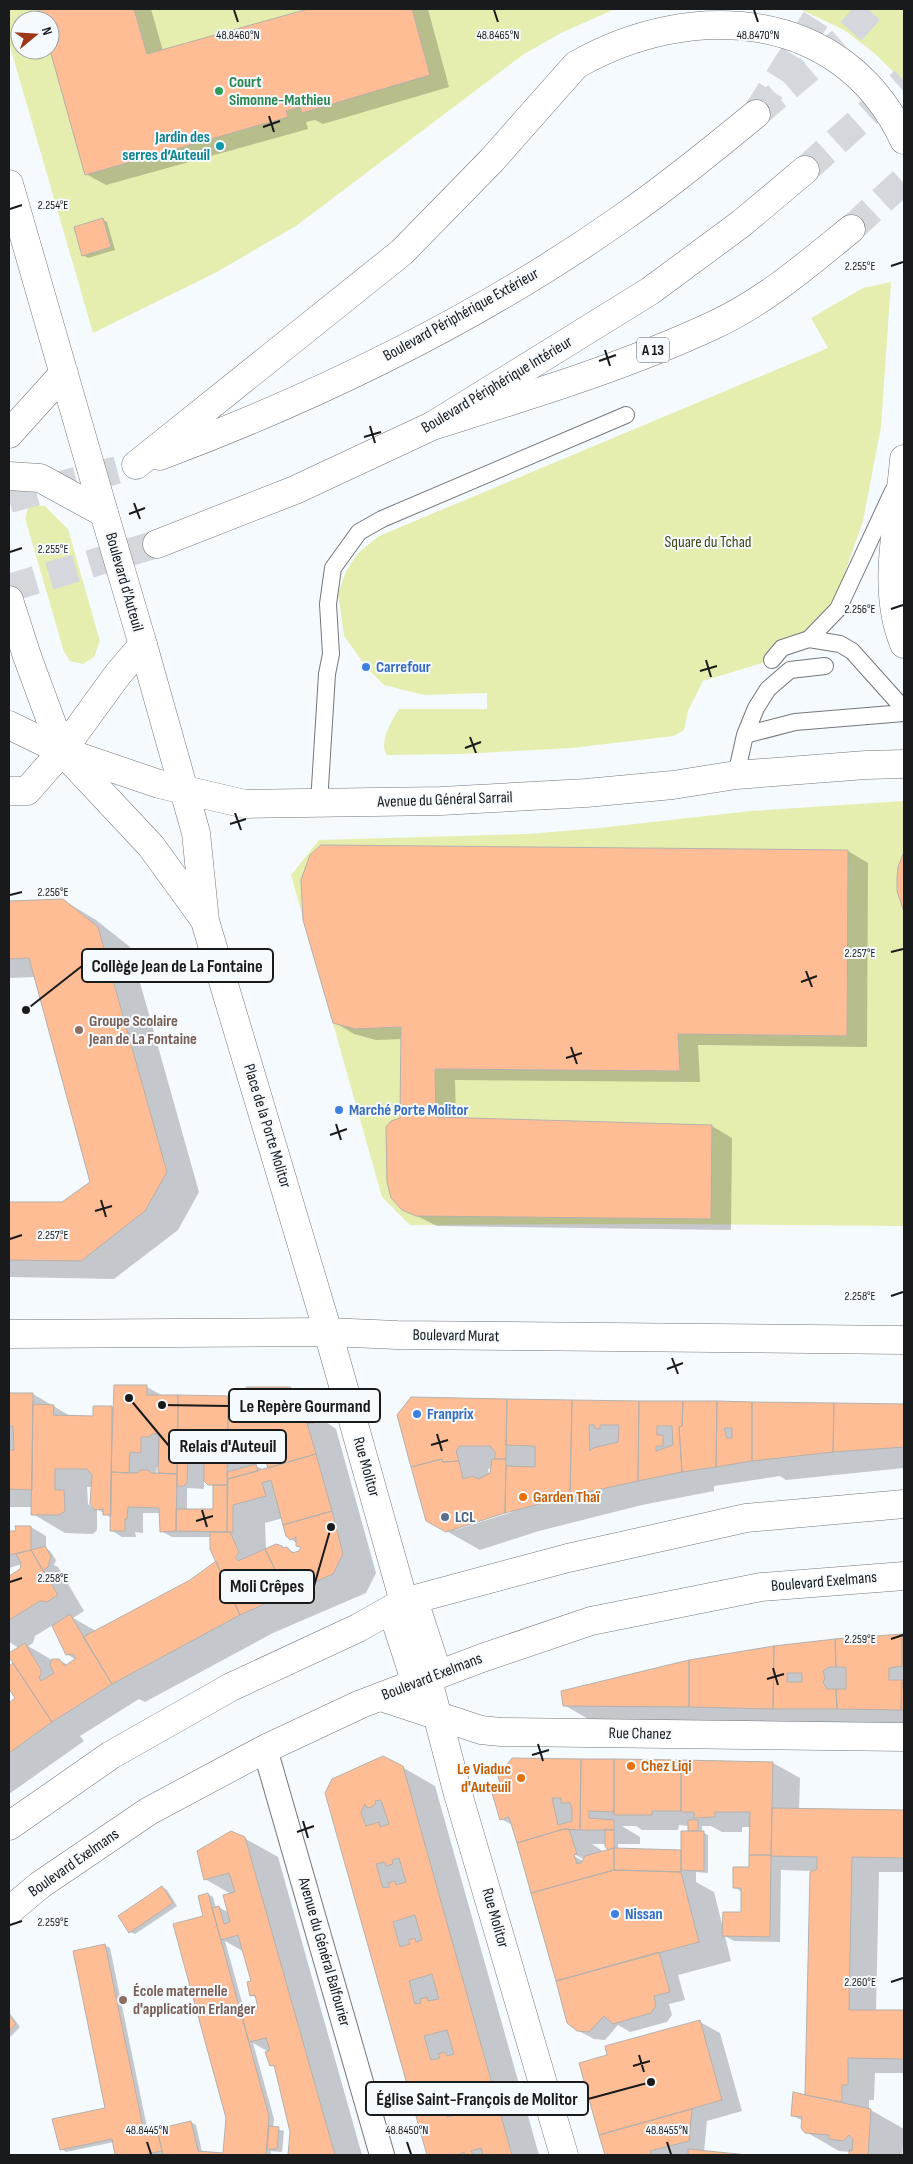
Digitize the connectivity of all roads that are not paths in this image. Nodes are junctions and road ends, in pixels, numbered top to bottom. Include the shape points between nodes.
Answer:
1 (756, 114) dead end
2 (904, 140) edge
3 (805, 170) tunnel mouth
4 (9, 184) edge
5 (851, 229) tunnel mouth
6 (64, 373) junction
7 (626, 415) dead end
8 (432, 426) junction
9 (9, 434) edge
10 (904, 464) edge
11 (9, 476) edge
12 (104, 513) junction
13 (157, 544) tunnel mouth
14 (9, 600) edge
15 (808, 639) junction
16 (904, 644) edge
17 (142, 645) junction
18 (772, 660) dead end
19 (825, 666) dead end
20 (904, 709) edge
21 (904, 713) edge
22 (9, 725) edge
23 (745, 735) junction
24 (62, 751) junction
25 (904, 764) edge
26 (736, 775) junction
27 (185, 790) junction
28 (9, 792) edge
29 (319, 803) junction
30 (205, 921) junction
31 (328, 1332) junction
32 (9, 1334) edge
33 (904, 1340) edge
34 (904, 1504) edge
35 (904, 1576) edge
36 (404, 1602) junction
37 (428, 1680) junction
38 (381, 1697) junction
39 (438, 1716) junction
40 (904, 1736) edge
41 (265, 1749) junction
42 (9, 1826) edge
43 (9, 1911) edge
44 (382, 2155) edge
45 (564, 2155) edge

1 - 2 main road, Boulevard Périphérique Extérieur via 621,219 519,285 437,332 342,380 245,423 136,465 402,252 492,160 576,65 590,53 630,31 670,18 710,12 785,26 839,56 869,83 885,104
3 - 8 main road, Boulevard Périphérique Intérieur via 742,223 650,291
4 - 6 main road, Boulevard d'Auteuil
5 - 8 main road, A 13 via 807,265 751,304 715,324 588,376
6 - 9 main road
6 - 12 main road, Boulevard d'Auteuil
7 - 29 lane via 382,519 359,532 334,568 328,604 331,654
8 - 13 main road, Boulevard Périphérique Intérieur via 295,490
10 - 15 lane via 838,609
10 - 16 main road via 894,550 894,594
11 - 12 main road via 40,478
12 - 17 main road, Boulevard d'Auteuil
14 - 24 main road
15 - 18 lane via 782,648
15 - 20 lane via 840,644 852,651
17 - 24 main road
17 - 27 main road, Boulevard d'Auteuil
19 - 23 lane via 790,670 768,689
21 - 23 lane via 795,722
22 - 24 main road
23 - 26 lane
24 - 27 main road, Avenue du Général Sarrail
24 - 28 main road via 27,791
24 - 30 main road, Place de la Porte Molitor via 151,846
25 - 26 main road, Avenue du Général Sarrail
26 - 29 main road, Avenue du Général Sarrail via 586,793 441,801
27 - 29 main road, Avenue du Général Sarrail via 245,804
27 - 30 main road, Place de la Porte Molitor via 196,833
30 - 31 main road, Place de la Porte Molitor
31 - 32 main road, Boulevard Murat
31 - 33 main road, Boulevard Murat
31 - 36 main road, Rue Molitor
34 - 36 main road via 746,1518 568,1558
35 - 37 main road, Boulevard Exelmans via 761,1587 591,1621
36 - 37 main road via 395,1619 412,1671
36 - 42 main road via 358,1628 222,1692 111,1756
37 - 38 main road, Boulevard Exelmans
37 - 39 main road, Rue Molitor
38 - 39 main road, Rue Chanez
38 - 41 main road, Boulevard Exelmans
39 - 40 main road, Rue Chanez via 481,1730 501,1732
39 - 45 main road, Rue Molitor
41 - 43 main road, Boulevard Exelmans via 149,1811
41 - 44 street, Avenue du Général Balfourier

